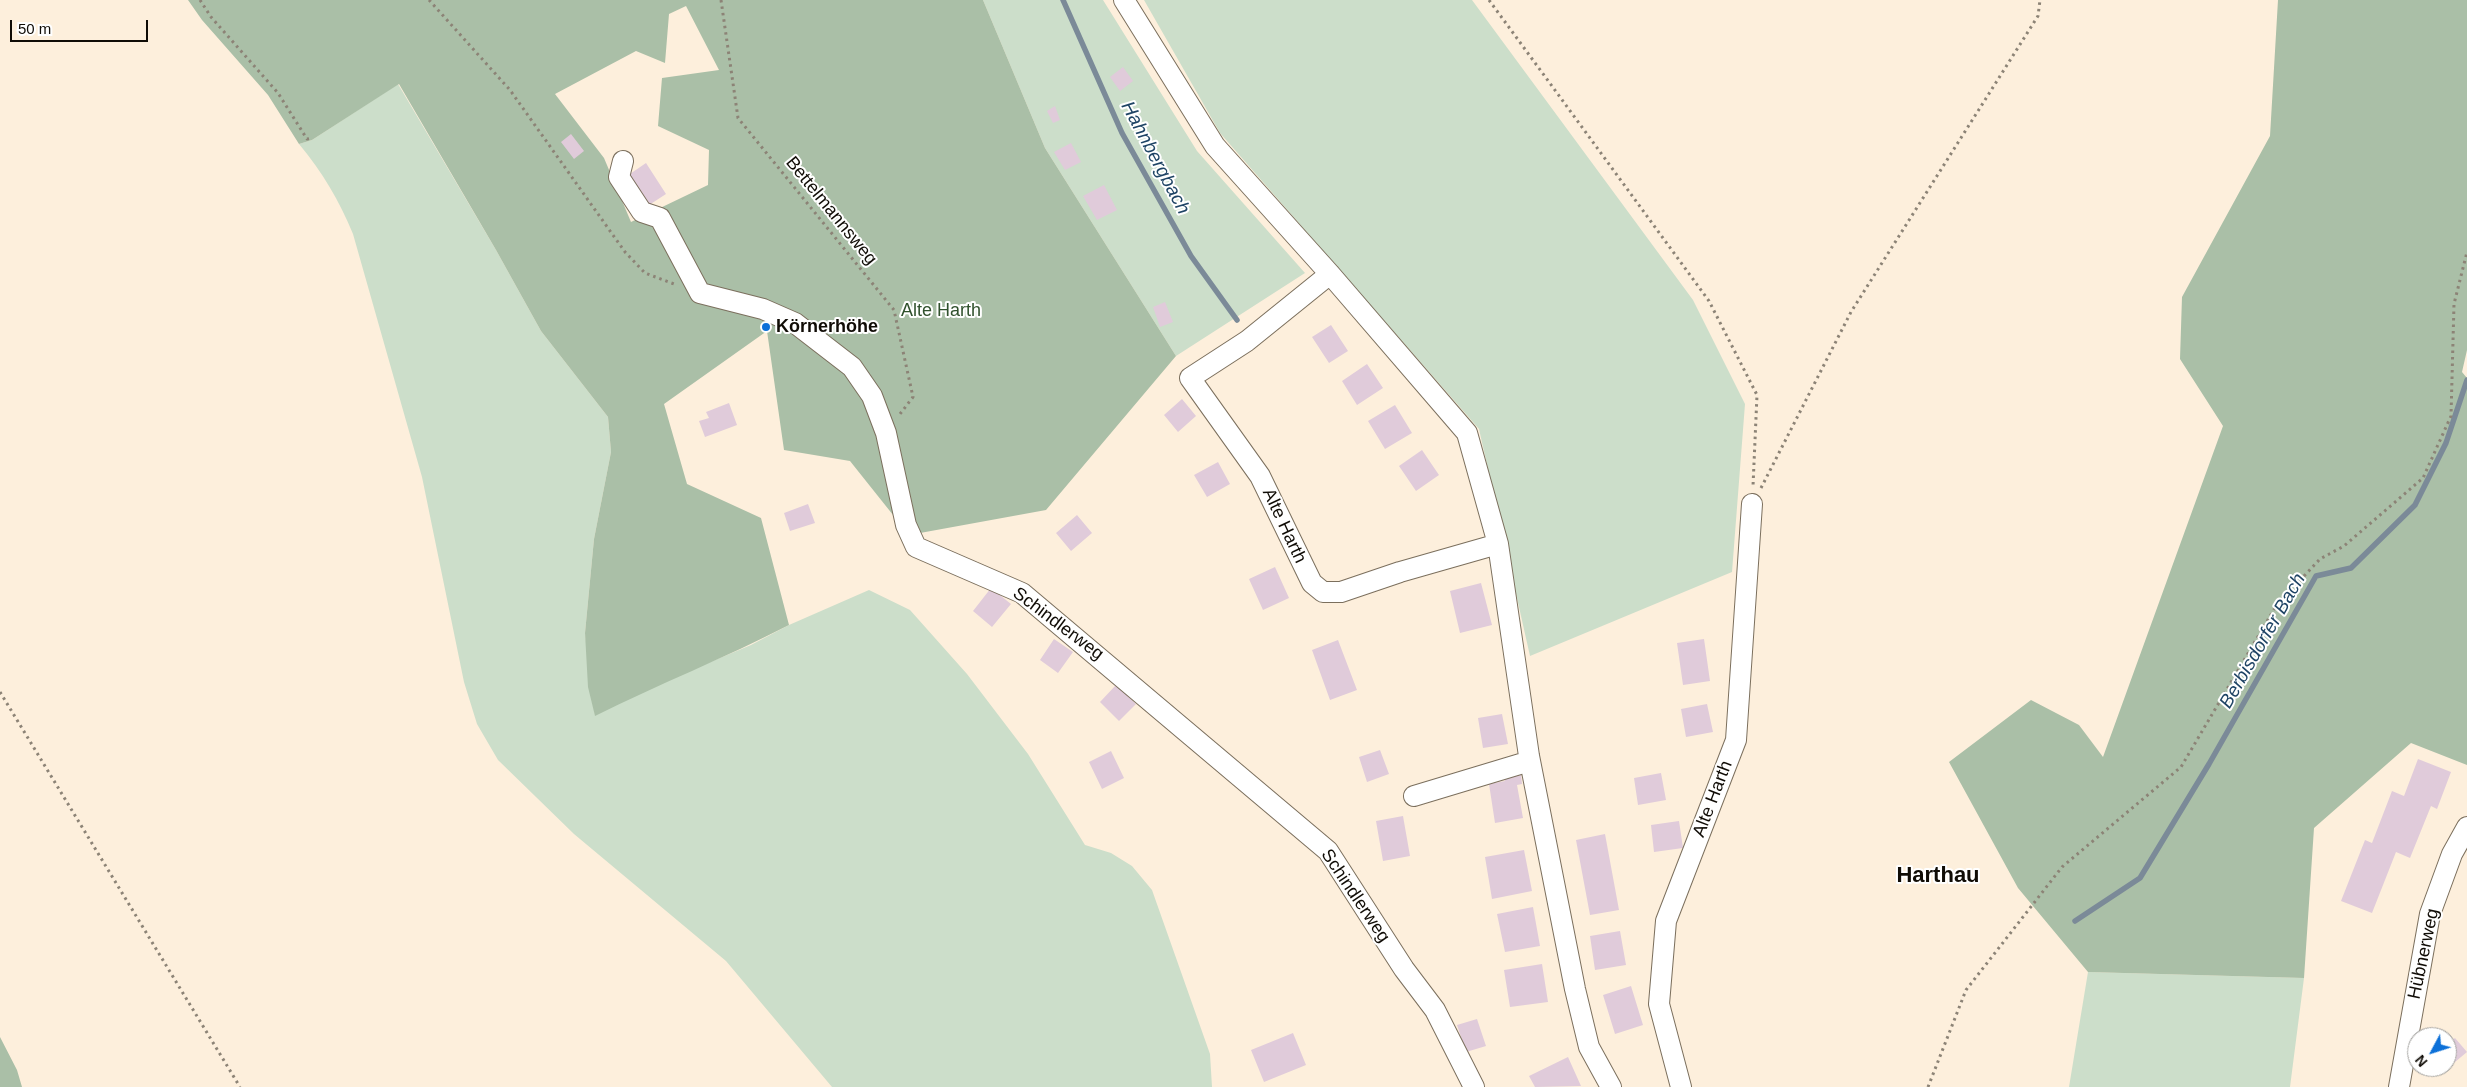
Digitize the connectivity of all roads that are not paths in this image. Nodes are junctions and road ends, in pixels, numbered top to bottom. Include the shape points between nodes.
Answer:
1 (1124, 0) edge
2 (623, 161) dead end
3 (1330, 274) junction
4 (1752, 504) road end
5 (1498, 544) junction
6 (1530, 761) junction
7 (1414, 796) dead end
8 (2467, 827) edge
9 (1474, 1087) edge
10 (1611, 1087) edge
11 (1681, 1087) edge
12 (2399, 1087) edge

1 - 3 street via 1215,146
2 - 9 street, Schindlerweg via 619,177 642,212 660,218 700,293 763,309 796,323 852,367 872,396 886,433 906,525 916,547 1022,593 1108,662 1328,851 1404,969 1436,1010
3 - 5 street via 1467,433
3 - 5 street, Alte Harth via 1247,341 1190,378 1260,476 1312,583 1323,592 1341,592
4 - 11 street, Alte Harth via 1736,740 1666,921 1659,1004
5 - 6 street
6 - 7 street
6 - 10 street via 1589,1047
8 - 12 street, Hübnerweg via 2452,854 2430,914

